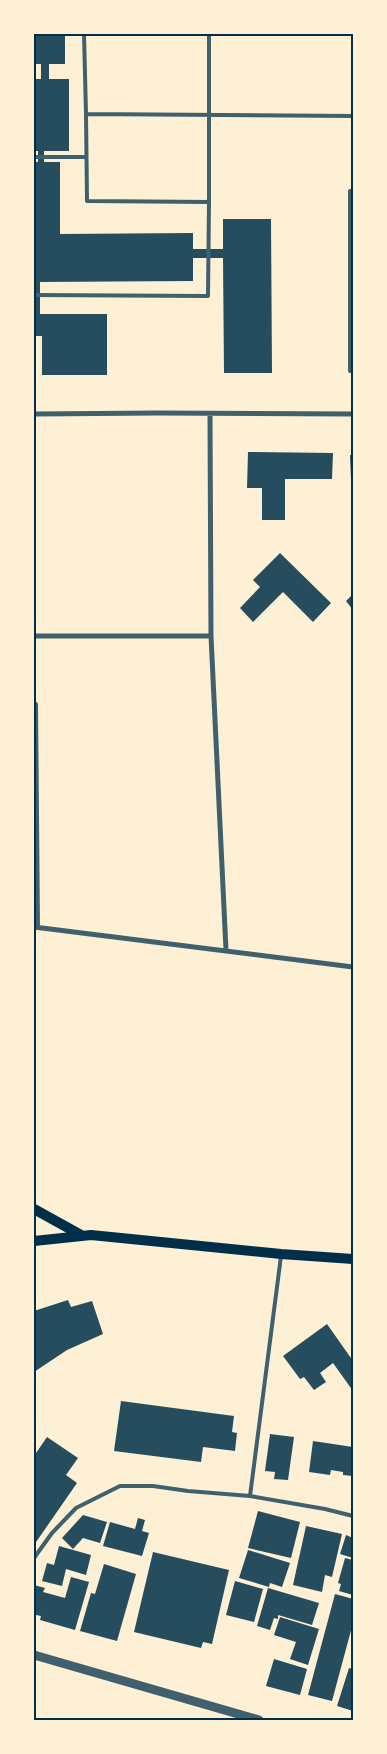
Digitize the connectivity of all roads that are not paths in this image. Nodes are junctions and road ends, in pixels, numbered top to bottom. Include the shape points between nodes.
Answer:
1 (84, 34) edge
2 (209, 34) edge
3 (86, 114) junction
4 (209, 115) junction
5 (353, 116) edge
6 (34, 157) edge
7 (86, 157) junction
8 (353, 191) edge
9 (209, 202) junction
10 (352, 235) edge
11 (352, 281) edge
12 (34, 294) edge
13 (352, 325) edge
14 (353, 371) edge
15 (34, 414) edge
16 (210, 414) junction
17 (353, 414) edge
18 (34, 636) edge
19 (211, 636) junction
20 (36, 704) dead end
21 (36, 927) edge
22 (226, 950) junction
23 (353, 967) edge
24 (34, 1209) edge
25 (81, 1235) junction
26 (34, 1241) edge
27 (281, 1254) junction
28 (353, 1259) edge
29 (250, 1496) junction
30 (353, 1516) edge
31 (34, 1558) edge
32 (34, 1655) edge
33 (259, 1720) edge

1 - 3 lane
2 - 4 lane
3 - 4 lane
3 - 7 lane
4 - 5 lane
4 - 9 lane
6 - 7 lane
7 - 9 lane via 87,201
8 - 10 lane via 350,191
9 - 12 lane via 208,296
10 - 11 lane
11 - 13 lane
13 - 14 lane via 350,371
15 - 16 street
16 - 17 street
16 - 19 street
18 - 19 street
19 - 22 street
20 - 21 lane
21 - 22 street
22 - 23 street
24 - 25 main road
25 - 26 main road
25 - 27 main road
27 - 28 main road
27 - 29 lane
29 - 30 lane
29 - 31 lane via 153,1486 120,1486 76,1508
32 - 33 street

